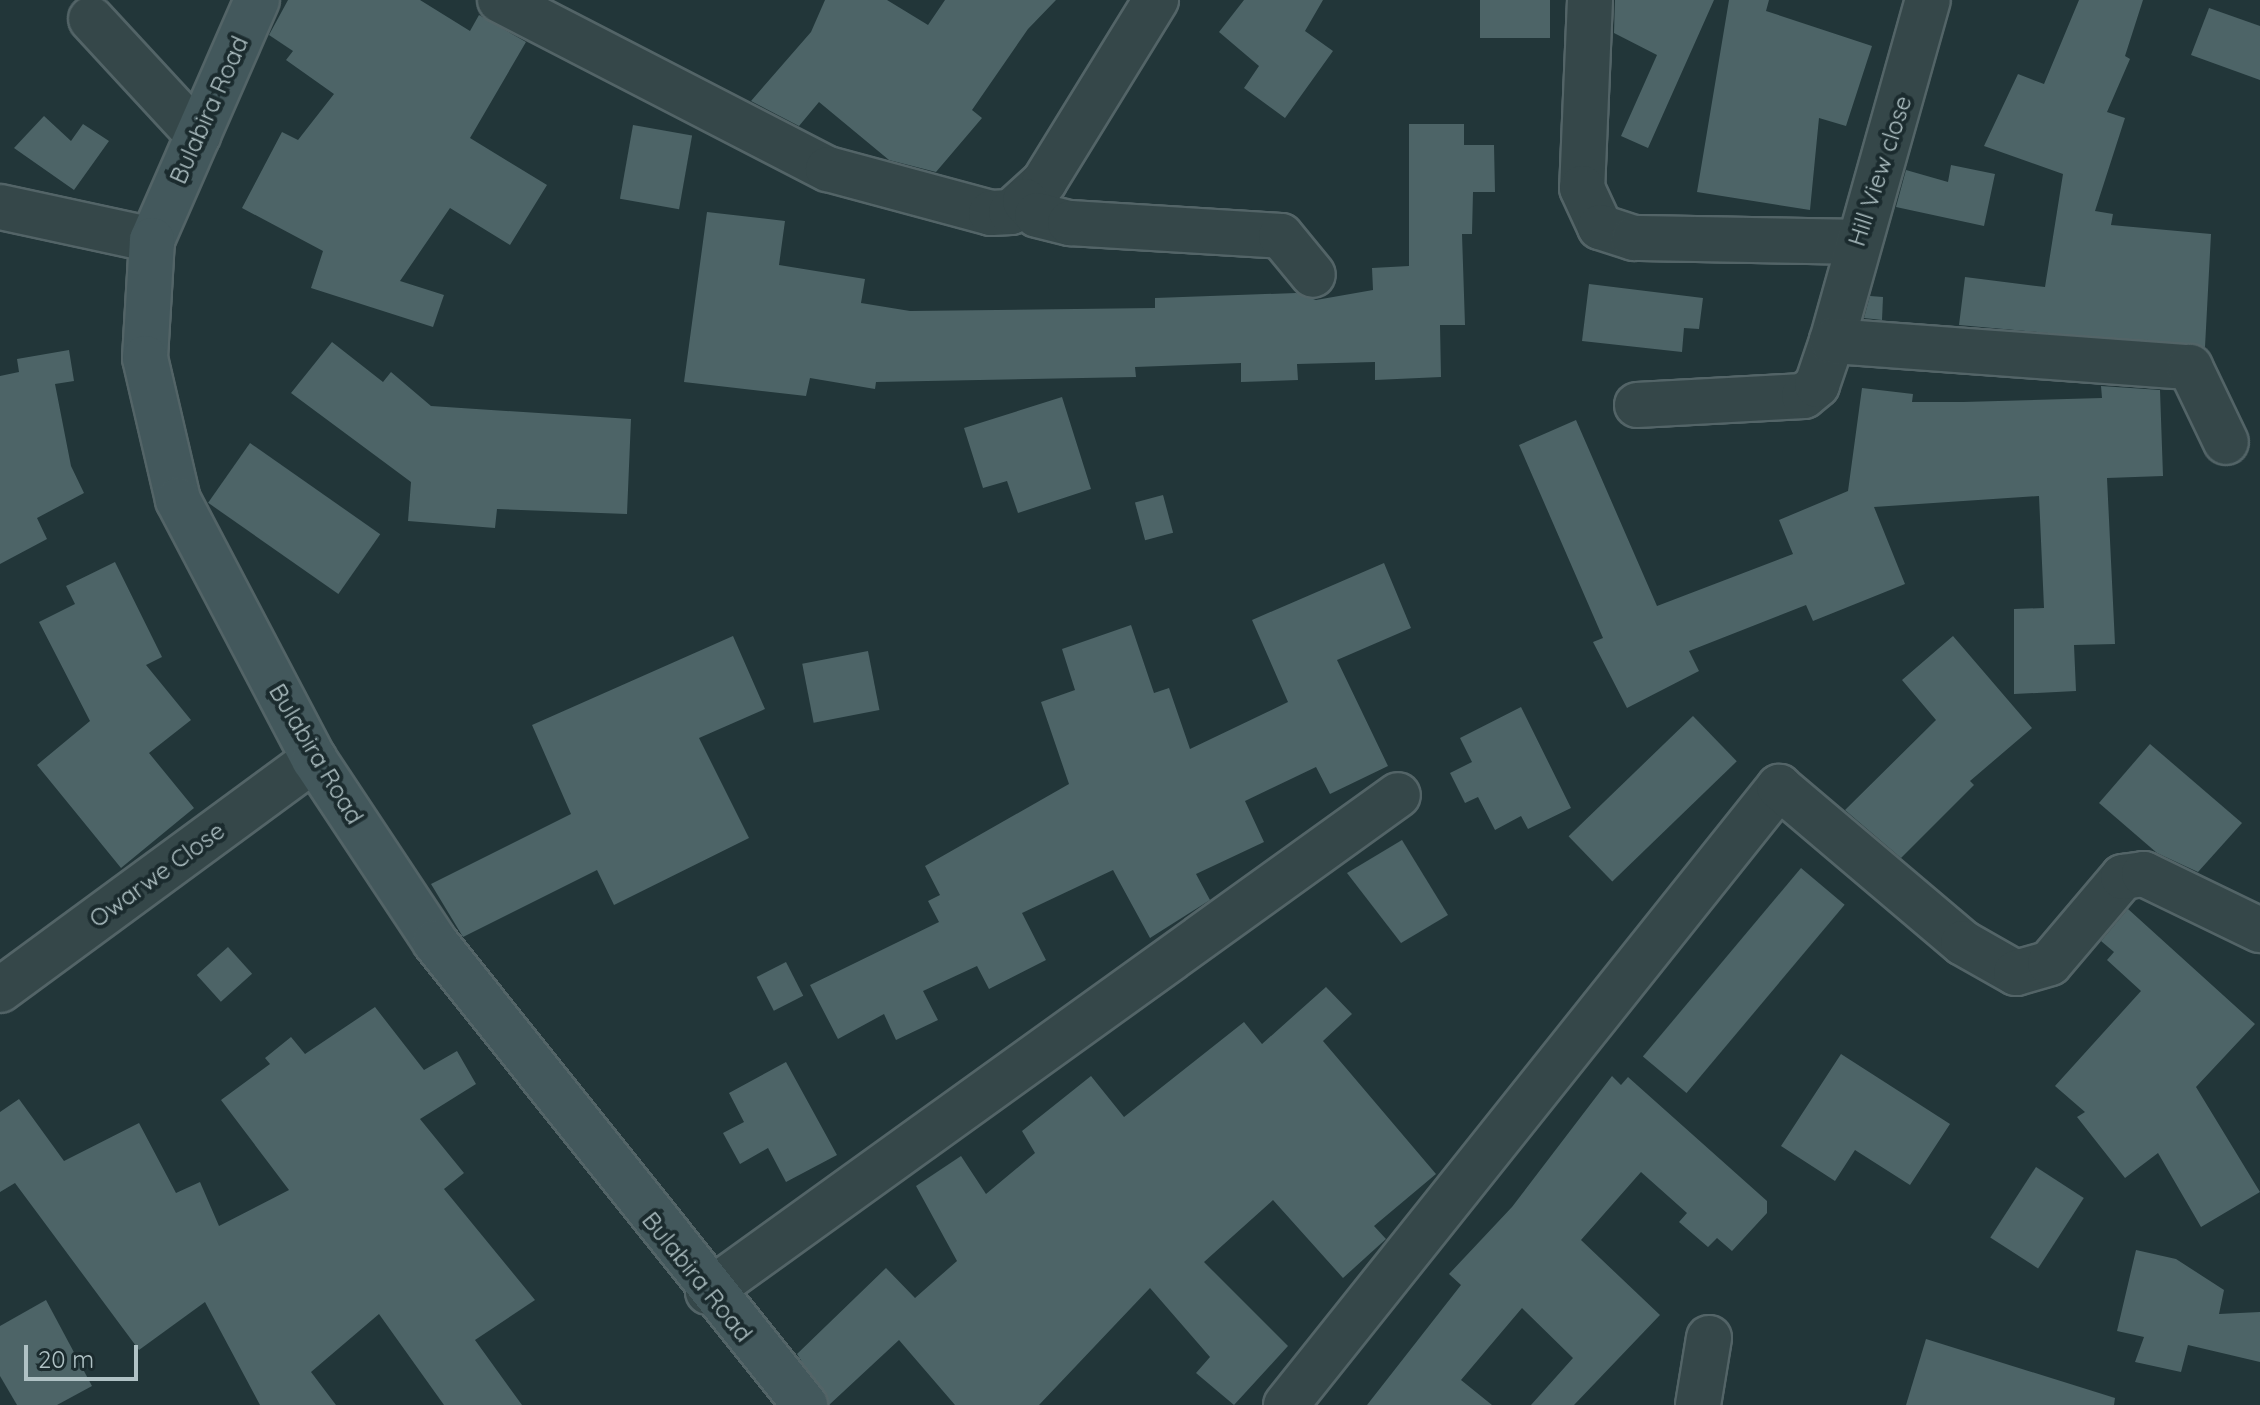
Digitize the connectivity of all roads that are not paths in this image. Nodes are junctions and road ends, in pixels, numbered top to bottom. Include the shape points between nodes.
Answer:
1 (257, 0) edge
2 (500, 0) edge
3 (1156, 0) edge
4 (1590, 0) edge
5 (1928, 0) edge
6 (91, 19) dead end
7 (198, 135) junction
8 (1025, 201) junction
9 (0, 207) edge
10 (152, 240) junction
11 (1855, 242) junction
12 (1313, 275) dead end
13 (1832, 341) junction
14 (1637, 405) dead end
15 (2226, 442) dead end
16 (314, 759) junction
17 (1398, 795) dead end
18 (2260, 930) edge
19 (0, 990) edge
20 (708, 1292) junction
21 (1709, 1338) dead end
22 (805, 1405) edge
23 (1286, 1405) edge
24 (1698, 1405) edge

1 - 7 street, Bulabira Road
2 - 8 street via 828,169 991,213 1011,212
3 - 8 street
4 - 11 street via 1582,188 1600,227 1634,238
5 - 11 street, Hill View close via 1904,107
6 - 7 street
7 - 10 street, Bulabira Road
8 - 12 street via 1037,215 1070,223 1281,236
9 - 10 street
10 - 16 street, Bulabira Road via 145,358 162,451 178,500
11 - 13 street, Hill View close
13 - 14 street, Hill View close via 1817,385 1804,396
13 - 15 street via 2190,367 2204,383
16 - 19 street, Owarwe Close
16 - 20 street, Bulabira Road via 444,954
17 - 20 street
18 - 23 street via 2144,874 2123,877 2050,963 2016,973 1963,943 1779,787
20 - 22 street, Bulabira Road
21 - 24 street

